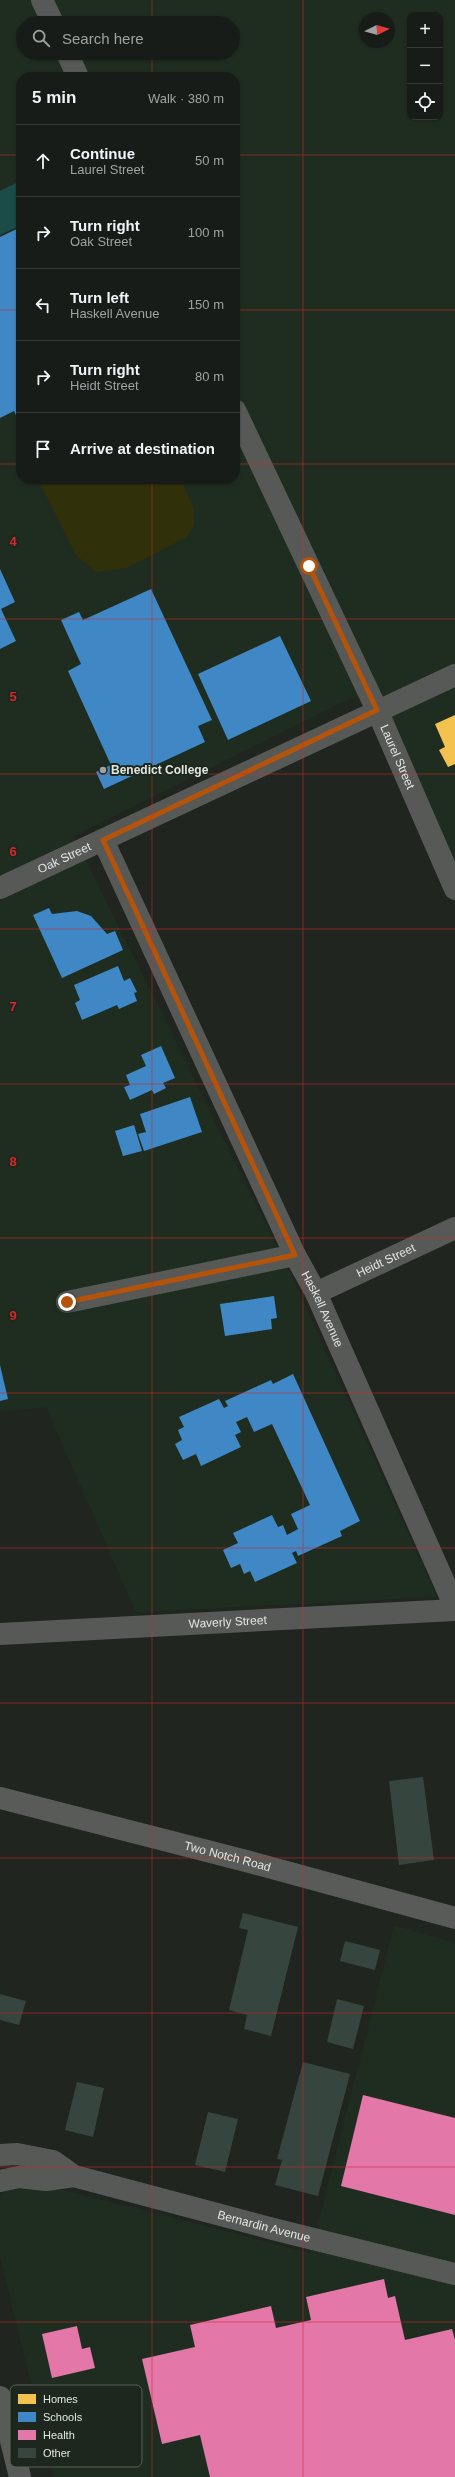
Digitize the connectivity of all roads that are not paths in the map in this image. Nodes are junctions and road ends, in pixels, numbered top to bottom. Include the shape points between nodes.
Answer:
1 (42, 0) edge
2 (50, 16) edge
3 (70, 60) edge
4 (76, 72) edge
5 (240, 421) edge
6 (455, 675) edge
7 (377, 710) junction
8 (103, 840) junction
9 (0, 888) edge
10 (455, 889) edge
11 (455, 1228) edge
12 (295, 1255) junction
13 (316, 1293) junction
14 (67, 1302) dead end
15 (455, 1607) edge
16 (455, 1610) edge
17 (0, 1634) edge
18 (0, 1798) edge
19 (455, 1918) edge
20 (0, 2155) edge
21 (74, 2176) junction
22 (0, 2181) edge
23 (455, 2274) edge
24 (0, 2398) edge
25 (10, 2438) edge
26 (17, 2467) edge
27 (20, 2477) edge

1 - 2 street
3 - 4 street
5 - 7 street, Laurel Street
6 - 7 street, Oak Street
7 - 8 street, Oak Street
7 - 10 street, Laurel Street
8 - 9 street, Oak Street
8 - 12 street, Haskell Avenue
11 - 13 street, Heidt Street
12 - 13 street, Haskell Avenue
12 - 14 street
13 - 15 street, Haskell Avenue
16 - 17 street, Waverly Street
18 - 19 main road, Two Notch Road
20 - 21 street, Bernardin Avenue via 17,2154 53,2161
21 - 22 street, Bernardin Avenue via 46,2180 19,2177
21 - 23 street, Bernardin Avenue
24 - 25 main road
26 - 27 main road

